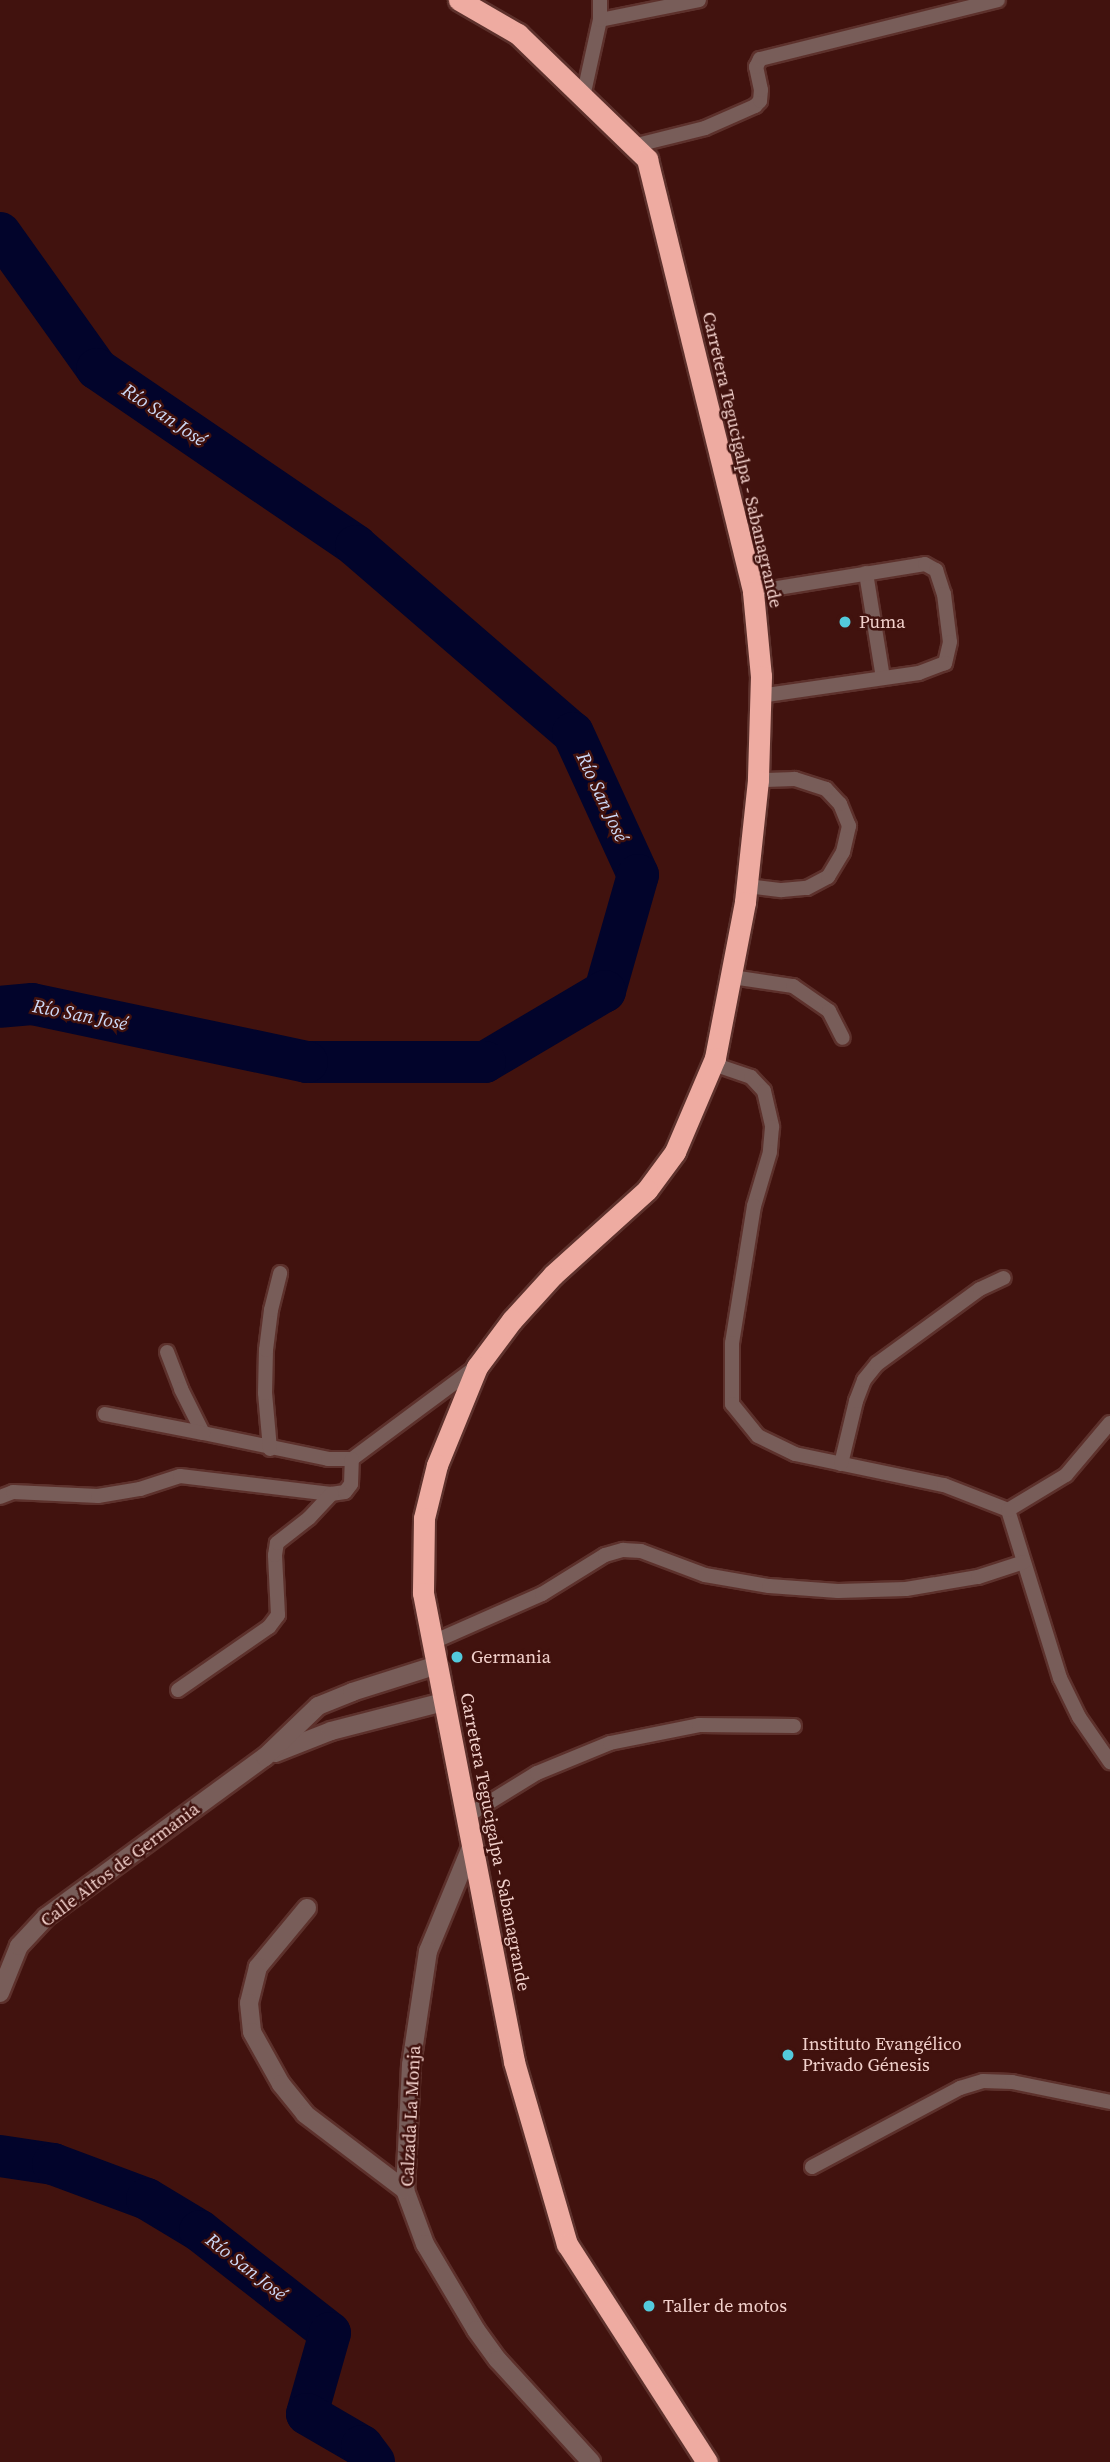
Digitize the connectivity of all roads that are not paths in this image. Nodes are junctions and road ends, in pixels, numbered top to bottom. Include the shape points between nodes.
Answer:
1 (458, 0) edge
2 (600, 0) edge
3 (699, 0) edge
4 (998, 0) edge
5 (600, 20) junction
6 (583, 97) junction
7 (633, 146) junction
8 (866, 573) junction
9 (753, 592) junction
10 (883, 678) junction
11 (760, 696) junction
12 (758, 780) junction
13 (747, 886) junction
14 (732, 977) junction
15 (843, 1038) dead end
16 (713, 1064) junction
17 (280, 1273) dead end
18 (1004, 1279) dead end
19 (167, 1352) dead end
20 (477, 1367) junction
21 (105, 1414) dead end
22 (1110, 1423) edge
23 (203, 1433) junction
24 (270, 1449) junction
25 (352, 1460) junction
26 (841, 1464) junction
27 (331, 1494) junction
28 (0, 1497) edge
29 (1008, 1510) junction
30 (1024, 1562) junction
31 (433, 1642) junction
32 (437, 1665) junction
33 (178, 1690) dead end
34 (443, 1702) junction
35 (793, 1726) dead end
36 (265, 1757) junction
37 (1110, 1762) edge
38 (467, 1816) junction
39 (472, 1845) junction
40 (307, 1908) dead end
41 (0, 1993) edge
42 (1110, 2102) edge
43 (812, 2167) dead end
44 (405, 2190) junction
45 (591, 2462) edge
46 (707, 2462) edge

1 - 6 highway, Carretera Tegucigalpa - Sabanagrande via 518,34
2 - 5 lane
3 - 5 lane
4 - 7 lane via 760,59 756,66 760,101 755,106 705,128
5 - 6 lane
6 - 7 highway, Carretera Tegucigalpa - Sabanagrande
7 - 9 highway, Carretera Tegucigalpa - Sabanagrande via 647,159
8 - 9 lane
8 - 10 lane
8 - 10 lane via 925,564 936,570 944,594 950,642 945,663 919,673
9 - 11 highway, Carretera Tegucigalpa - Sabanagrande
10 - 11 lane
11 - 12 highway, Carretera Tegucigalpa - Sabanagrande
12 - 13 highway, Carretera Tegucigalpa - Sabanagrande
12 - 13 lane via 795,779 826,789 840,804 849,826 843,852 828,877 807,888
13 - 14 highway, Carretera Tegucigalpa - Sabanagrande
14 - 15 lane via 793,986 829,1011
14 - 16 highway, Carretera Tegucigalpa - Sabanagrande
16 - 20 highway, Carretera Tegucigalpa - Sabanagrande via 675,1152 647,1189 553,1275
16 - 26 lane via 751,1077 764,1091 772,1126 732,1343 732,1404 758,1436 795,1454
17 - 24 lane via 266,1350
18 - 26 lane via 980,1289 877,1364 856,1401
19 - 23 lane
20 - 25 lane
20 - 31 highway, Carretera Tegucigalpa - Sabanagrande via 438,1465 424,1518 423,1593
21 - 23 lane
22 - 29 lane via 1066,1475
23 - 24 lane
24 - 25 lane
25 - 27 lane via 351,1484 345,1492
26 - 29 lane via 944,1485
27 - 28 lane via 180,1476 98,1496 13,1492
27 - 33 lane via 277,1543 278,1615 269,1627
29 - 30 lane
30 - 31 lane via 978,1577 906,1589 838,1591 705,1575 641,1551 623,1550 606,1555 542,1594
30 - 37 lane via 1060,1678 1079,1717
31 - 32 highway, Carretera Tegucigalpa - Sabanagrande
32 - 34 highway, Carretera Tegucigalpa - Sabanagrande
32 - 36 street, Calle Altos de Germania via 318,1706
34 - 36 street, Calle Altos de Germania via 331,1731
34 - 38 highway, Carretera Tegucigalpa - Sabanagrande
35 - 38 lane via 699,1725 610,1742 537,1773
36 - 41 street, Calle Altos de Germania via 46,1917 19,1946
38 - 39 highway, Carretera Tegucigalpa - Sabanagrande
39 - 44 street, Calzada La Monja via 428,1951 411,2065
39 - 46 highway, Carretera Tegucigalpa - Sabanagrande via 514,2062 567,2244
40 - 44 street via 258,1967 249,2003 253,2032 281,2084 304,2114
42 - 43 lane via 1013,2082 984,2081 960,2088
44 - 45 street, Calzada La Monja via 425,2244 470,2321 498,2360

